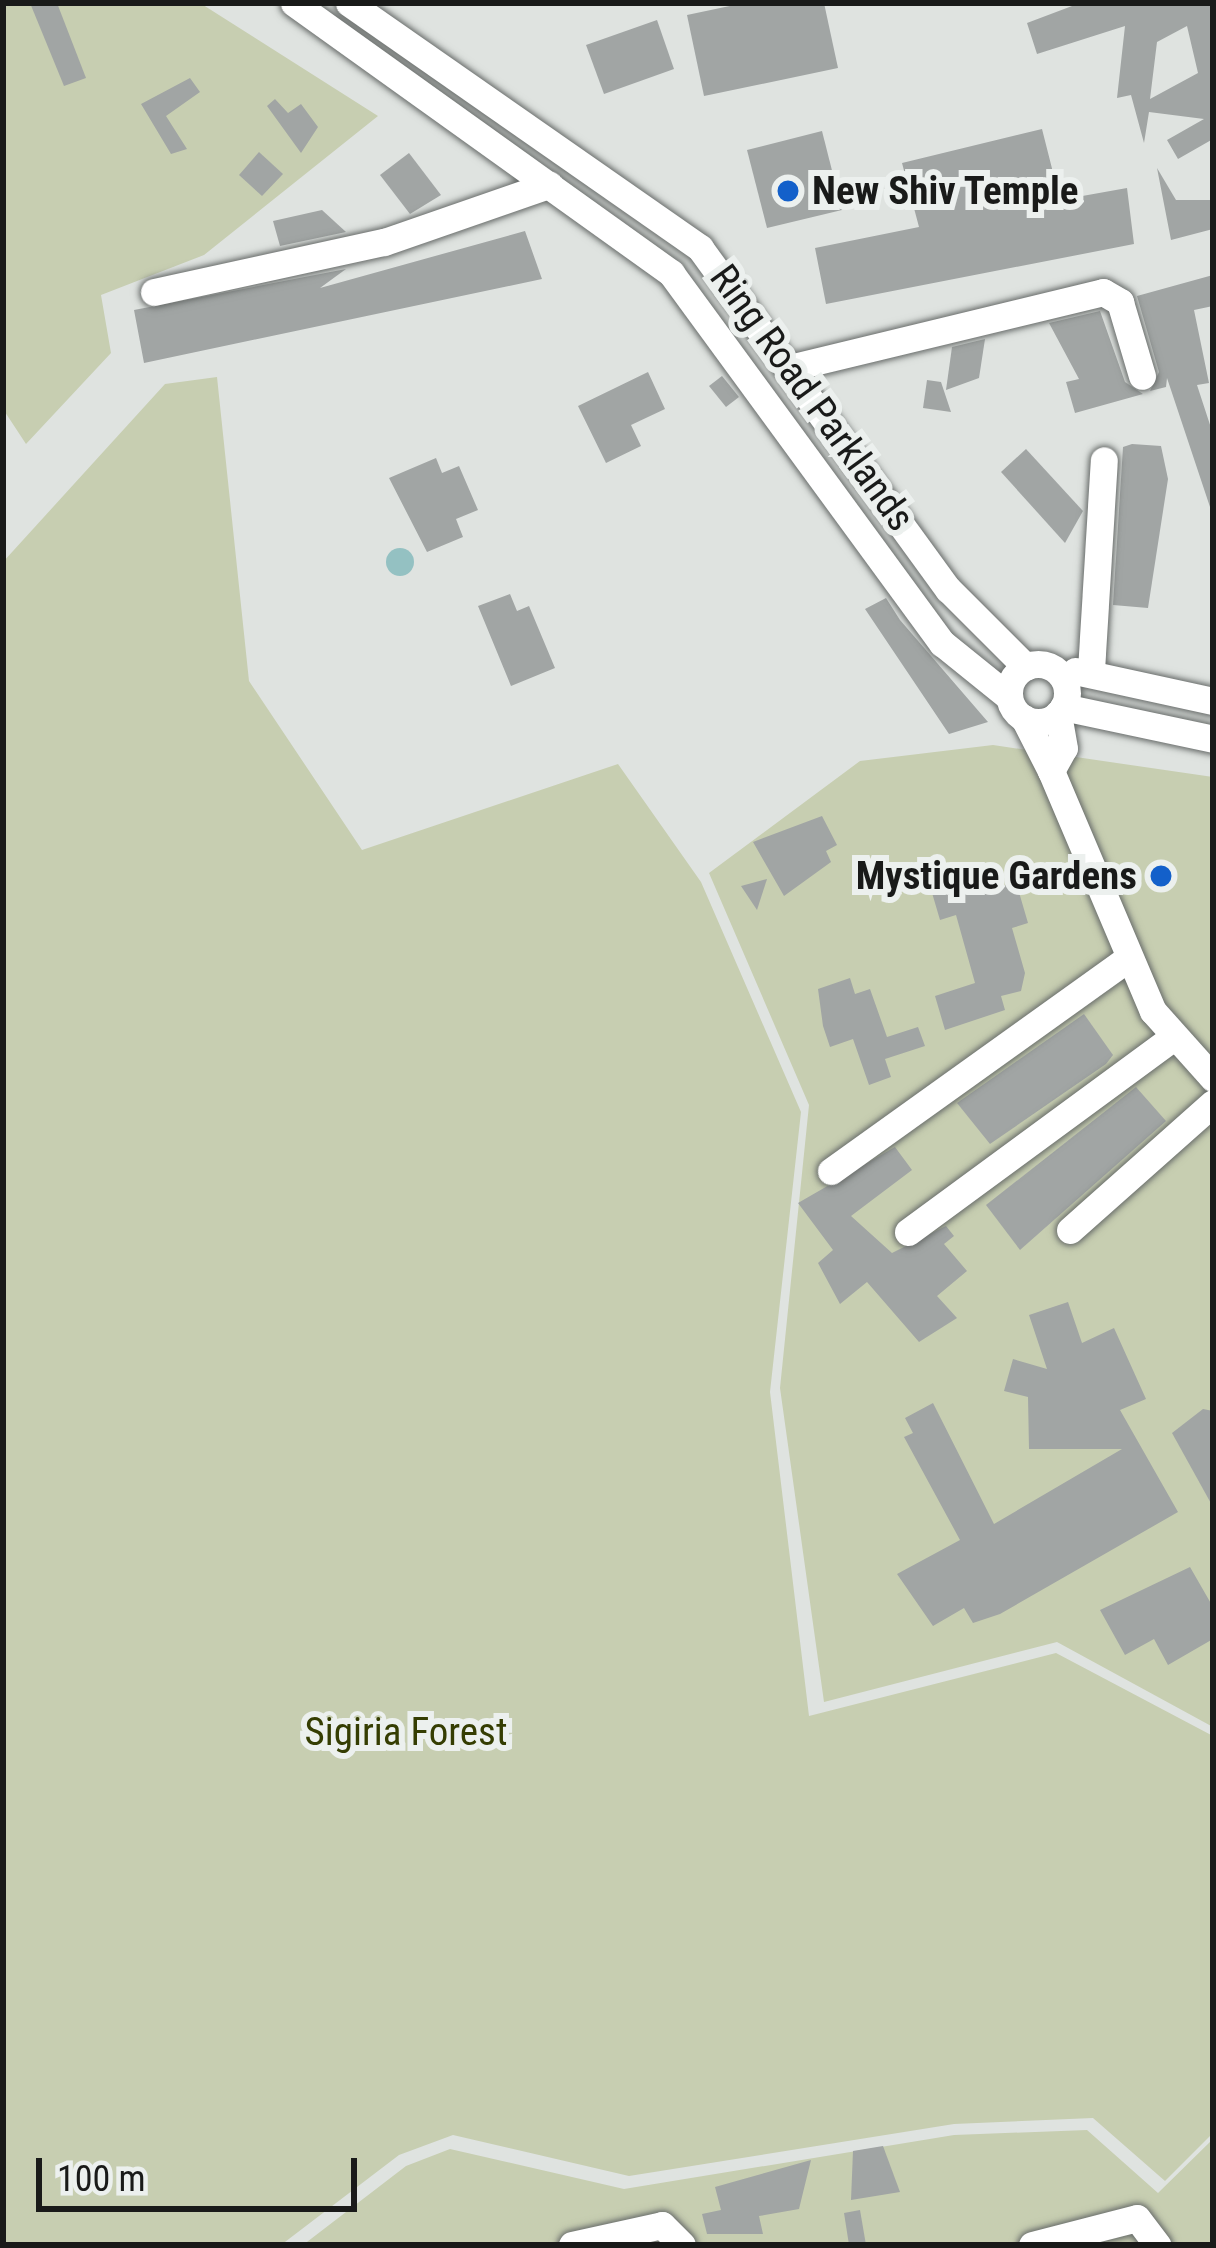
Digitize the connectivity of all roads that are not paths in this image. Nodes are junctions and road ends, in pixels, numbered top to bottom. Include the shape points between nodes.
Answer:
1 (294, 3) edge
2 (349, 3) edge
3 (549, 185) junction
4 (154, 292) dead end
5 (789, 368) junction
6 (1142, 376) dead end
7 (810, 397) junction
8 (782, 418) junction
9 (1104, 460) dead end
10 (1026, 667) junction
11 (1091, 670) junction
12 (1059, 674) junction
13 (1213, 701) edge
14 (1017, 708) junction
15 (1060, 711) junction
16 (1213, 739) edge
17 (1051, 771) junction
18 (1127, 959) junction
19 (1172, 1039) junction
20 (1213, 1078) edge
21 (1213, 1103) edge
22 (831, 1171) dead end
23 (1070, 1230) dead end
24 (908, 1232) dead end
25 (572, 2245) edge
26 (682, 2245) edge
27 (1032, 2245) edge
28 (1157, 2245) edge

1 - 3 street, Ring Road Parklands
2 - 5 street, Ring Road Parklands via 675,226
3 - 4 street via 384,242
3 - 8 street, Ring Road Parklands via 671,273
5 - 6 street via 1103,292 1120,302
5 - 7 street, Ring Road Parklands
7 - 8 street
7 - 10 street, Ring Road Parklands via 948,589
8 - 14 street, Ring Road Parklands via 942,643
9 - 11 street
10 - 12 street
10 - 14 street
11 - 12 street
11 - 13 street
12 - 15 street
14 - 15 street
14 - 17 street
15 - 16 street
15 - 17 street via 1064,748
17 - 18 street
18 - 19 street
18 - 22 street
19 - 20 street
19 - 24 street
21 - 23 street
25 - 26 street via 662,2225
27 - 28 street via 1137,2218

